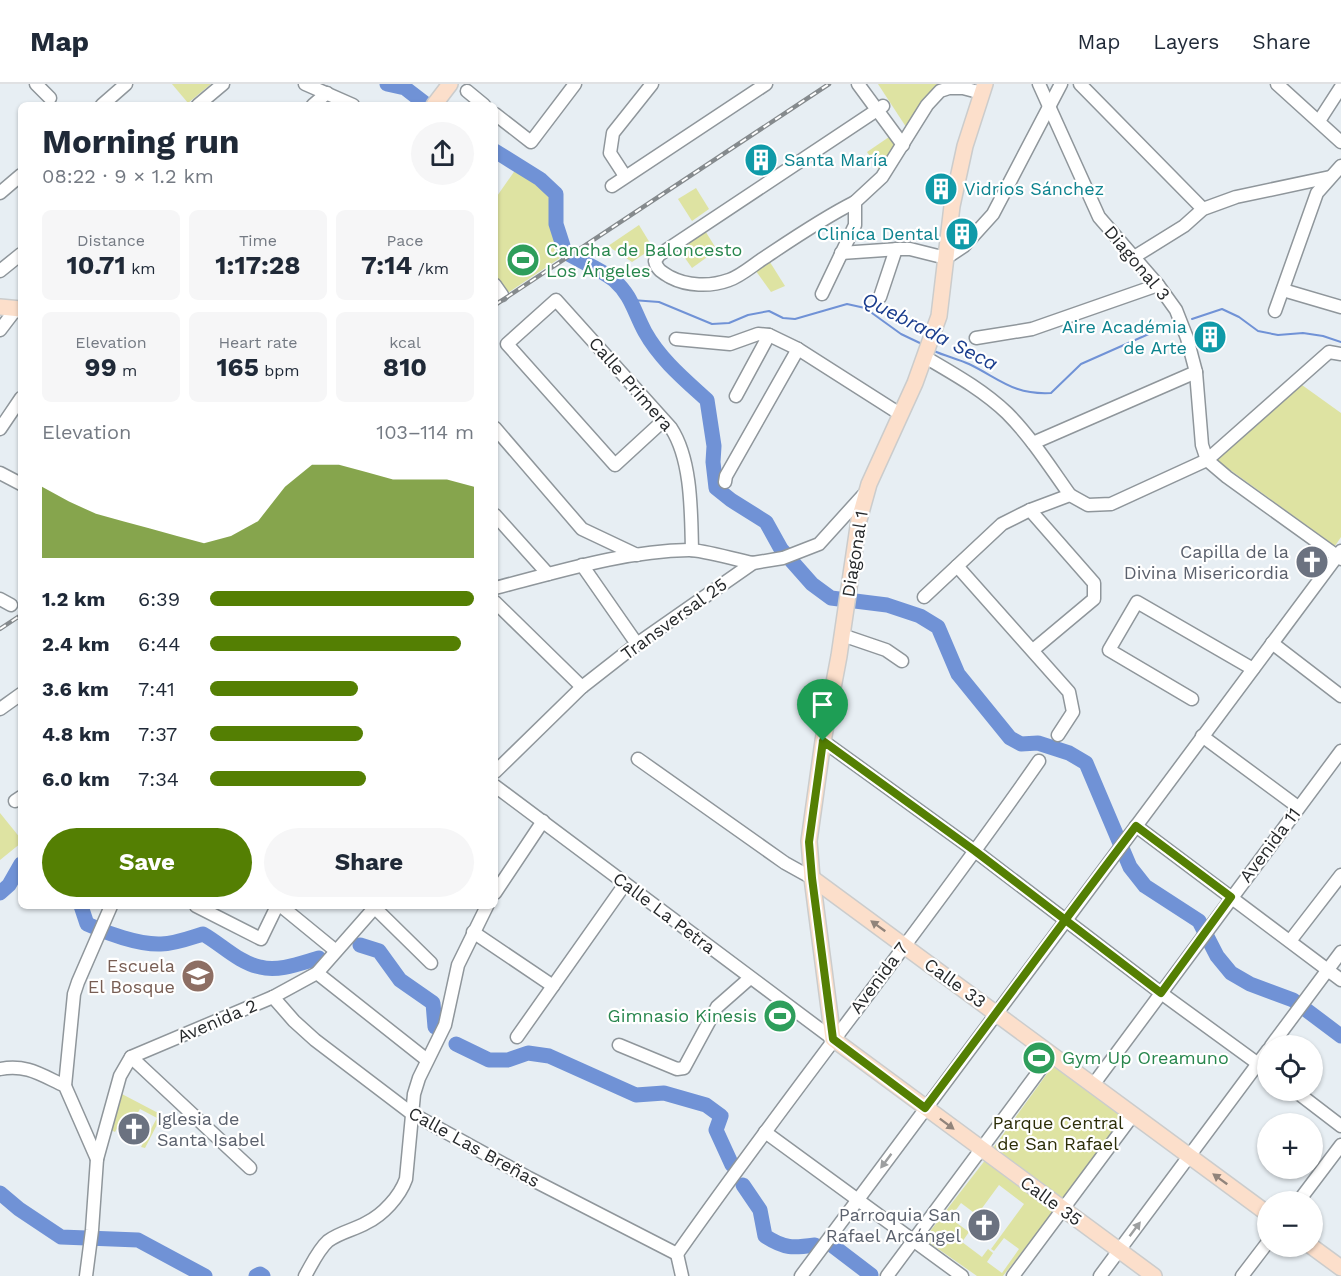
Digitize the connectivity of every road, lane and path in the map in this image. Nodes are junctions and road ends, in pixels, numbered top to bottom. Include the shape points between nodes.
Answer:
1 (36, 84) edge
2 (126, 84) edge
3 (223, 84) edge
4 (305, 84) edge
5 (450, 84) edge
6 (575, 84) edge
7 (652, 84) edge
8 (858, 84) edge
9 (865, 84) edge
10 (1039, 84) edge
11 (1061, 84) edge
12 (1080, 84) edge
13 (1277, 84) edge
14 (763, 85) edge
15 (1341, 87) edge
16 (984, 89) edge
17 (466, 91) dead end
18 (327, 93) junction
19 (50, 98) dead end
20 (105, 102) edge
21 (202, 102) edge
22 (316, 102) edge
23 (346, 102) edge
24 (436, 102) edge
25 (480, 102) edge
26 (1049, 107) junction
27 (880, 109) junction
28 (498, 116) edge
29 (1319, 121) junction
30 (905, 141) junction
31 (1341, 142) edge
32 (1341, 166) edge
33 (626, 176) junction
34 (1330, 177) junction
35 (18, 178) edge
36 (612, 186) dead end
37 (0, 193) edge
38 (855, 202) junction
39 (1203, 209) junction
40 (896, 249) junction
41 (841, 254) junction
42 (18, 256) edge
43 (1134, 257) junction
44 (946, 258) junction
45 (0, 271) edge
46 (1158, 285) junction
47 (1283, 290) junction
48 (822, 294) dead end
49 (880, 297) dead end
50 (0, 307) edge
51 (1341, 307) edge
52 (18, 309) edge
53 (1275, 311) dead end
54 (0, 330) edge
55 (769, 335) junction
56 (976, 338) dead end
57 (676, 339) dead end
58 (798, 349) junction
59 (1341, 354) edge
60 (926, 355) junction
61 (1196, 372) junction
62 (736, 396) dead end
63 (18, 402) edge
64 (900, 414) junction
65 (664, 420) junction
66 (0, 429) edge
67 (498, 431) edge
68 (1033, 443) junction
69 (1207, 460) junction
70 (0, 473) edge
71 (18, 482) edge
72 (725, 482) dead end
73 (867, 491) junction
74 (1070, 495) junction
75 (1030, 510) junction
76 (498, 518) edge
77 (692, 550) junction
78 (637, 555) junction
79 (1340, 555) edge
80 (753, 563) junction
81 (582, 565) junction
82 (957, 566) junction
83 (548, 574) junction
84 (498, 587) edge
85 (924, 597) dead end
86 (498, 605) edge
87 (842, 635) junction
88 (1272, 643) junction
89 (637, 644) junction
90 (1033, 650) junction
91 (902, 661) dead end
92 (1253, 669) junction
93 (582, 687) junction
94 (18, 696) edge
95 (1341, 696) edge
96 (1192, 699) dead end
97 (0, 709) edge
98 (1058, 735) dead end
99 (1202, 736) junction
100 (823, 741) junction
101 (1341, 751) edge
102 (638, 759) dead end
103 (1039, 761) dead end
104 (498, 769) edge
105 (498, 788) edge
106 (1298, 807) junction
107 (543, 821) junction
108 (1136, 826) junction
109 (975, 851) junction
110 (1341, 875) edge
111 (812, 878) junction
112 (625, 884) junction
113 (498, 888) edge
114 (1231, 897) junction
115 (110, 909) edge
116 (202, 909) edge
117 (277, 909) edge
118 (283, 909) edge
119 (372, 909) edge
120 (376, 909) edge
121 (485, 909) edge
122 (1065, 921) junction
123 (473, 932) junction
124 (1290, 941) junction
125 (904, 946) junction
126 (336, 951) junction
127 (1341, 952) edge
128 (431, 963) dead end
129 (1328, 970) junction
130 (317, 973) junction
131 (750, 978) junction
132 (1341, 980) edge
133 (553, 986) junction
134 (1161, 993) junction
135 (273, 998) junction
136 (996, 1014) junction
137 (1279, 1035) edge
138 (517, 1037) dead end
139 (833, 1039) junction
140 (619, 1045) dead end
141 (1051, 1054) junction
142 (130, 1057) junction
143 (428, 1060) junction
144 (1257, 1063) edge
145 (0, 1069) edge
146 (1257, 1074) edge
147 (1093, 1085) junction
148 (65, 1086) junction
149 (1308, 1101) edge
150 (925, 1108) junction
151 (411, 1113) junction
152 (1132, 1114) junction
153 (1341, 1126) edge
154 (765, 1132) junction
155 (1341, 1145) edge
156 (982, 1150) junction
157 (1189, 1156) junction
158 (97, 1159) junction
159 (250, 1168) dead end
160 (1306, 1191) edge
161 (857, 1200) junction
162 (1257, 1206) edge
163 (1063, 1209) junction
164 (914, 1241) junction
165 (1119, 1250) junction
166 (677, 1254) junction
167 (1323, 1255) edge
168 (1257, 1256) edge
169 (1341, 1268) edge
170 (86, 1276) edge
171 (305, 1276) edge
172 (682, 1276) edge
173 (801, 1276) edge
174 (887, 1276) edge
175 (962, 1276) edge
176 (1013, 1276) edge
177 (1100, 1276) edge
178 (1154, 1276) edge
179 (1242, 1276) edge

1 - 19 street
2 - 20 street
3 - 21 street
4 - 18 street
5 - 24 main road
6 - 28 street via 531,142
7 - 33 street via 613,134 610,153
8 - 27 street
9 - 27 street
10 - 26 street, Diagonal 3
11 - 26 street
12 - 39 street
13 - 29 street
14 - 33 street
15 - 29 street
16 - 30 street via 940,91
16 - 44 main road, Diagonal 1 via 965,146
17 - 25 street
18 - 22 street
18 - 23 street
26 - 43 street, Diagonal 3 via 1099,217
26 - 44 street via 993,214
27 - 30 street
27 - 38 street via 655,261 660,271 675,280 705,285 730,280
29 - 31 street
30 - 38 street via 882,177
32 - 34 street
33 - 36 street
34 - 39 street via 1236,197
34 - 47 street via 1317,194
35 - 37 street
38 - 41 street via 855,225
39 - 43 street via 1184,226
40 - 41 street
40 - 44 street
40 - 49 street
41 - 48 street
42 - 45 street
43 - 46 street, Diagonal 3
44 - 60 main road, Diagonal 1 via 943,298
46 - 56 street via 1032,329
46 - 61 street, Diagonal 3 via 1176,310
47 - 51 street
47 - 53 street
50 - 52 main road
52 - 54 street
55 - 57 street via 758,334 730,344
55 - 58 street
55 - 62 street
58 - 64 street
58 - 72 street
59 - 69 street via 1329,351
60 - 64 main road, Diagonal 1
60 - 68 street via 975,386 1007,413
61 - 68 street
61 - 69 street, Diagonal 3 via 1202,445
63 - 66 street
64 - 73 main road, Diagonal 1
65 - 65 street, Calle Primera via 556,300 507,344 615,465
65 - 77 street, Calle Primera via 682,449
67 - 78 street via 582,529
68 - 74 street
69 - 74 street via 1111,504 1088,505
69 - 79 street
70 - 71 street
73 - 80 street, Transversal 25 via 819,544 798,554
73 - 87 main road, Diagonal 1
74 - 75 street
75 - 82 street via 1002,524
75 - 90 street via 1094,583 1094,599
76 - 83 street
77 - 78 street
77 - 80 street
78 - 81 street
79 - 88 street
80 - 89 street, Transversal 25
81 - 83 street
81 - 89 street
82 - 85 street
82 - 90 street
83 - 84 street
86 - 93 street
87 - 91 street via 886,650
87 - 100 main road, Diagonal 1
88 - 92 street
88 - 95 street
89 - 93 street, Transversal 25
90 - 98 street via 1069,692 1073,711
92 - 96 street via 1137,602 1109,650
92 - 99 street
93 - 104 street, Transversal 25
94 - 97 street
99 - 106 street
99 - 108 street
100 - 109 street
100 - 111 main road, Diagonal 1 via 809,842
101 - 106 street, Avenida 11
102 - 111 street, Calle 33
103 - 109 street, Avenida 7
105 - 107 street, Calle La Petra
106 - 114 street, Avenida 11
107 - 112 street, Calle La Petra
107 - 113 street
108 - 114 street
108 - 122 street
109 - 122 street
109 - 125 street, Avenida 7
110 - 124 street
125 -> 111 main road, Calle 33
111 - 139 main road, Diagonal 1
112 - 131 street, Calle La Petra
112 - 133 street
114 - 124 street
114 - 134 street, Avenida 11
115 - 148 street via 74,994
116 - 117 street via 261,939
118 - 126 street
119 - 126 street, Avenida 2
120 - 128 street
121 - 123 street
122 - 134 street
122 - 136 street
123 - 133 street
123 - 143 street via 458,965 445,1025
124 - 129 street
125 - 136 main road, Calle 33
125 - 139 street, Avenida 7
126 - 130 street, Avenida 2
127 - 129 street
129 - 132 street
129 - 137 street
130 - 135 street, Avenida 2
130 - 143 street
131 - 139 street, Calle La Petra
131 - 140 street via 717,1007 684,1068 677,1069
133 - 138 street
134 - 144 street
134 - 147 street, Avenida 11
135 - 142 street, Avenida 2
135 - 151 street, Calle Las Breñas via 315,1040
136 - 141 main road, Calle 33
136 - 150 street
139 - 150 main road, Calle 35
139 - 154 street, Avenida 7
141 - 147 main road, Calle 33
141 - 156 street
142 - 158 street via 120,1076
142 - 159 street
143 - 151 street
145 - 148 street via 26,1068
146 - 157 street
147 - 152 main road, Calle 33
148 - 158 street
149 - 153 street
150 -> 156 main road, Calle 35
150 -> 161 street
151 - 166 street, Calle Las Breñas
151 - 171 street via 402,1189 369,1222 330,1240
152 - 157 main road, Calle 33
152 - 163 street
154 - 161 street
154 - 166 street, Avenida 7
155 - 160 street
156 - 163 main road, Calle 35
156 - 164 street
162 -> 157 main road, Calle 33
165 -> 157 street
158 - 170 street
161 - 164 street
161 - 173 street
163 - 165 main road, Calle 35
163 - 176 street
164 - 174 street
164 - 175 street
165 - 177 street
165 - 178 main road, Calle 35
166 - 172 street
167 - 169 main road
168 - 179 street

